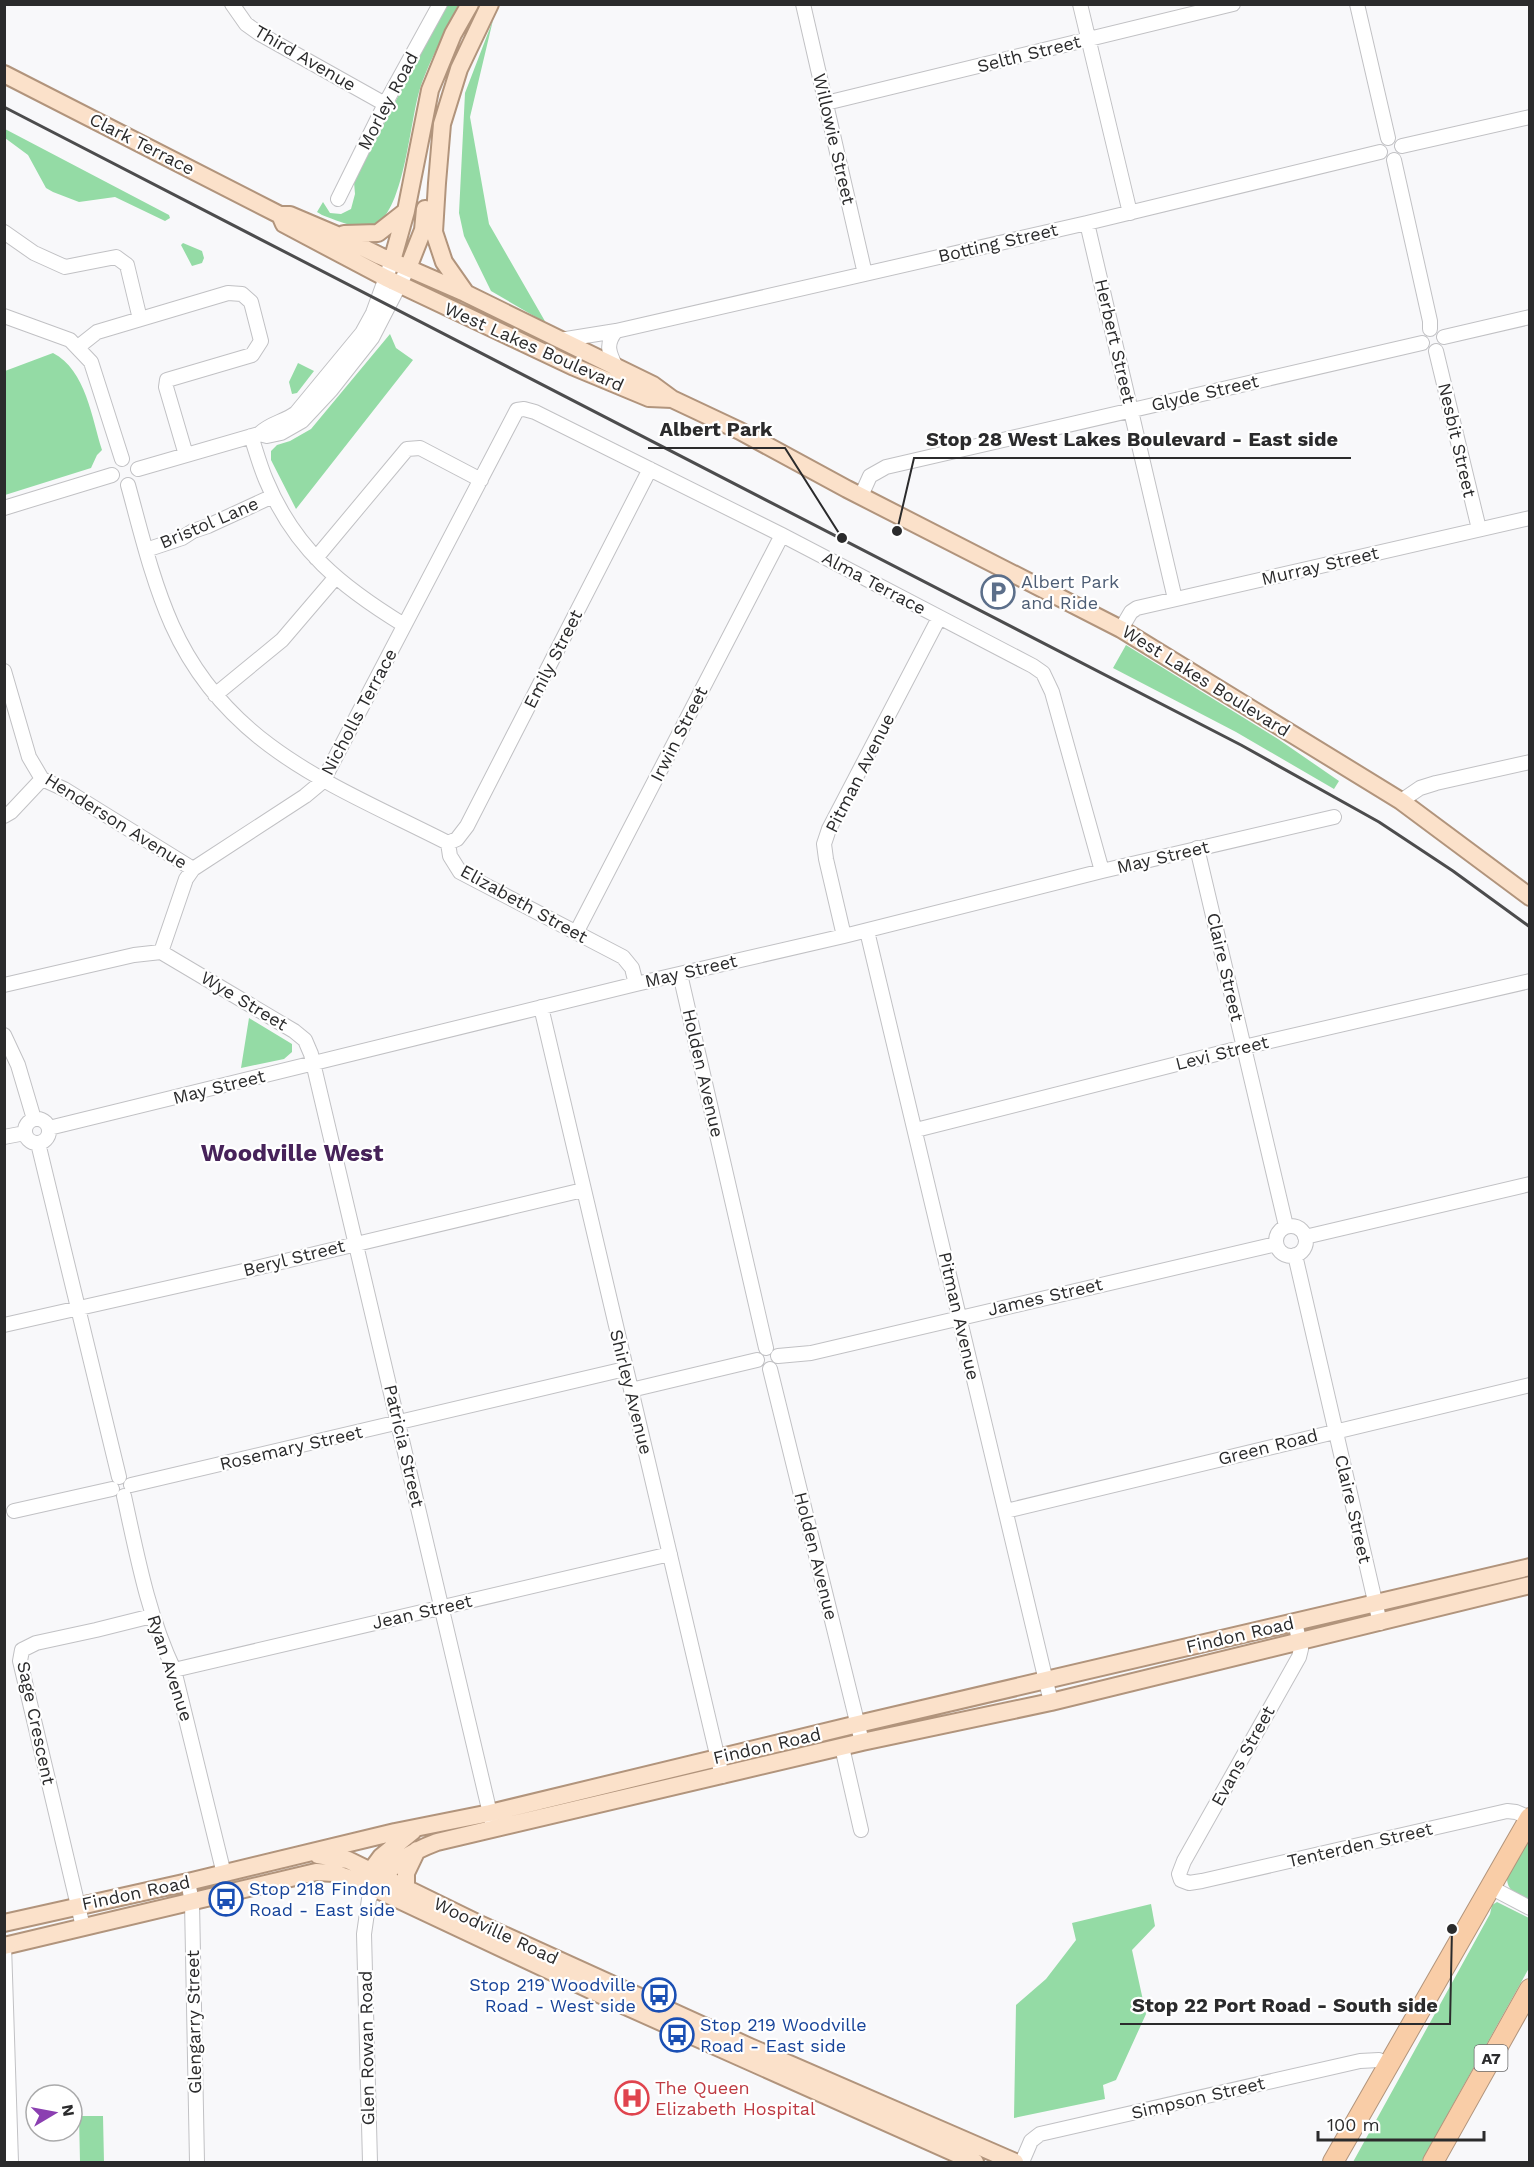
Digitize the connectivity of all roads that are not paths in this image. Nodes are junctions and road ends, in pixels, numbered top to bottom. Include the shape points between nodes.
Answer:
1 (232, 4) edge
2 (440, 4) edge
3 (470, 4) edge
4 (490, 4) edge
5 (803, 4) edge
6 (1080, 4) edge
7 (1233, 4) edge
8 (1357, 4) edge
9 (1088, 40) junction
10 (4, 74) edge
11 (826, 103) junction
12 (385, 104) junction
13 (1530, 117) edge
14 (1388, 138) junction
15 (1402, 146) junction
16 (1380, 152) junction
17 (1394, 160) junction
18 (437, 183) junction
19 (338, 199) dead end
20 (406, 211) junction
21 (1130, 213) junction
22 (280, 214) junction
23 (1087, 223) junction
24 (4, 232) edge
25 (337, 235) junction
26 (400, 264) junction
27 (865, 274) junction
28 (393, 281) junction
29 (465, 293) junction
30 (4, 316) edge
31 (1530, 316) edge
32 (140, 319) junction
33 (1430, 329) junction
34 (616, 331) junction
35 (1443, 337) junction
36 (560, 340) junction
37 (1422, 342) junction
38 (78, 346) junction
39 (1436, 351) junction
40 (616, 367) junction
41 (672, 399) junction
42 (517, 410) joint
43 (1131, 411) junction
44 (255, 435) junction
45 (186, 455) junction
46 (122, 459) junction
47 (138, 469) junction
48 (650, 469) junction
49 (112, 475) junction
50 (481, 480) junction
51 (128, 485) junction
52 (273, 496) junction
53 (861, 496) junction
54 (4, 508) edge
55 (1530, 518) edge
56 (1479, 529) junction
57 (782, 535) junction
58 (146, 550) junction
59 (316, 558) junction
60 (335, 578) junction
61 (1175, 599) junction
62 (939, 618) junction
63 (404, 625) junction
64 (1121, 629) junction
65 (4, 672) edge
66 (215, 695) junction
67 (1530, 762) edge
68 (42, 779) junction
69 (323, 781) junction
70 (1401, 801) junction
71 (4, 816) edge
72 (1334, 817) dead end
73 (448, 843) junction
74 (1197, 848) junction
75 (193, 869) junction
76 (1102, 872) junction
77 (1530, 897) edge
78 (867, 931) junction
79 (576, 933) junction
80 (844, 936) junction
81 (161, 952) junction
82 (680, 974) junction
83 (1530, 981) edge
84 (636, 984) junction
85 (4, 985) edge
86 (541, 1007) junction
87 (4, 1035) edge
88 (1244, 1047) junction
89 (313, 1063) junction
90 (34, 1119) junction
91 (48, 1128) junction
92 (916, 1130) junction
93 (25, 1132) junction
94 (4, 1137) edge
95 (38, 1143) junction
96 (1530, 1184) edge
97 (583, 1190) junction
98 (1286, 1226) junction
99 (1305, 1237) junction
100 (356, 1243) junction
101 (1276, 1244) junction
102 (1294, 1255) junction
103 (79, 1308) junction
104 (959, 1317) junction
105 (4, 1325) edge
106 (772, 1352) junction
107 (757, 1360) junction
108 (625, 1369) junction
109 (770, 1369) junction
110 (1530, 1385) edge
111 (631, 1390) junction
112 (398, 1422) junction
113 (1335, 1431) junction
114 (122, 1487) junction
115 (14, 1511) dead end
116 (1006, 1511) junction
117 (670, 1554) junction
118 (1530, 1568) edge
119 (1530, 1585) edge
120 (1376, 1604) junction
121 (442, 1607) junction
122 (152, 1616) junction
123 (1295, 1622) junction
124 (1380, 1623) junction
125 (1300, 1642) junction
126 (174, 1670) junction
127 (1046, 1680) junction
128 (1051, 1702) junction
129 (858, 1724) junction
130 (862, 1742) junction
131 (842, 1747) junction
132 (718, 1757) junction
133 (722, 1776) junction
134 (1530, 1818) edge
135 (492, 1821) junction
136 (414, 1830) junction
137 (861, 1830) dead end
138 (417, 1850) junction
139 (305, 1854) junction
140 (224, 1874) junction
141 (372, 1880) junction
142 (188, 1882) junction
143 (1189, 1883) joint
144 (1490, 1887) junction
145 (406, 1889) junction
146 (192, 1902) junction
147 (77, 1906) junction
148 (1530, 1908) edge
149 (4, 1923) edge
150 (83, 1927) junction
151 (5, 1946) edge
152 (1530, 1989) edge
153 (1388, 2065) junction
154 (11, 2163) edge
155 (196, 2163) edge
156 (370, 2163) edge
157 (975, 2163) edge
158 (1015, 2163) edge
159 (1022, 2163) edge
160 (1333, 2163) edge
161 (1433, 2163) edge

1 - 12 street, Third Avenue via 246,24 260,34
2 - 12 street, Morley Road
3 - 20 main road, West Lakes Boulevard via 429,90
4 - 18 main road, West Lakes Boulevard via 459,69 442,124
5 - 11 street, Willowie Street
6 - 9 street
7 - 9 street, Selth Street
8 - 14 street
9 - 11 street, Selth Street
9 - 21 street
10 - 22 main road, Clark Terrace
11 - 27 street, Willowie Street
12 - 19 street, Morley Road
13 - 15 street
14 - 15 street
14 - 16 street
15 - 17 street via 1402,153
16 - 17 street via 1383,158
16 - 21 street, Botting Street
17 - 33 street
18 - 26 main road, West Lakes Boulevard via 426,194 423,230
18 - 29 main road, West Lakes Boulevard via 434,232 444,262
20 - 25 main road via 378,234
20 - 26 main road, West Lakes Boulevard
21 - 23 street, Botting Street
22 - 25 main road, Clark Terrace
22 - 28 main road, Clark Terrace via 284,224
23 - 27 street, Botting Street
23 - 43 street, Herbert Street
24 - 32 street via 34,254 65,267 116,257 127,265
25 - 26 main road, Clark Terrace
26 - 28 street, West Lakes Boulevard
26 - 29 main road, West Lakes Boulevard
27 - 34 street, Botting Street
28 - 41 main road, West Lakes Boulevard via 605,380 649,398
28 - 44 street, West Lakes Boulevard via 366,346 302,421 281,433
29 - 36 main road, West Lakes Boulevard
30 - 38 street
31 - 35 street
32 - 38 street via 97,332
32 - 45 street via 228,293 242,294 251,302 261,341 252,355 167,380
33 - 35 street via 1437,329
33 - 37 street via 1424,333
34 - 36 street, Botting Street
34 - 40 street via 608,347
35 - 39 street via 1443,344
36 - 40 main road, West Lakes Boulevard
37 - 39 street via 1425,349
37 - 43 street, Glyde Street
38 - 46 street via 91,362
39 - 56 street, Nesbit Street
40 - 41 main road, West Lakes Boulevard
41 - 53 main road, West Lakes Boulevard
42 - 48 street, Alma Terrace via 535,412
42 - 50 street, Nicholls Terrace
43 - 53 street, Glyde Street via 886,467 870,476
43 - 61 street, Herbert Street
44 - 45 street, West Lakes Boulevard
44 - 52 street via 264,477
45 - 47 street, West Lakes Boulevard
46 - 47 street via 130,460
46 - 49 street via 113,466
47 - 51 street via 137,478
48 - 57 street, Alma Terrace
48 - 73 street, Emily Street via 467,826 457,839
49 - 51 street via 119,484
49 - 54 street
50 - 59 street via 420,448 407,449
50 - 63 street, Nicholls Terrace
51 - 58 street, Elizabeth Street
52 - 58 street, Bristol Lane via 179,540
52 - 59 street
53 - 64 main road, West Lakes Boulevard
55 - 56 street, Murray Street
56 - 61 street, Murray Street
57 - 62 street, Alma Terrace
57 - 79 street, Irwin Street
58 - 66 street, Elizabeth Street via 172,626
59 - 60 street
60 - 63 street
60 - 66 street via 282,640
61 - 64 street, Murray Street via 1137,608
62 - 76 street, Alma Terrace via 1043,673 1052,692
62 - 80 street, Pitman Avenue via 824,844
63 - 69 street, Nicholls Terrace
64 - 70 main road, West Lakes Boulevard
65 - 68 street, Henderson Avenue via 29,757
66 - 69 street, Elizabeth Street via 273,750
67 - 70 street via 1436,783
68 - 71 street
68 - 75 street, Henderson Avenue
69 - 73 street, Elizabeth Street
69 - 75 street, Nicholls Terrace
70 - 77 main road, West Lakes Boulevard
72 - 74 street, May Street
73 - 79 street, Elizabeth Street via 460,872
74 - 76 street, May Street
74 - 88 street, Claire Street
75 - 81 street
76 - 78 street, May Street
78 - 80 street, May Street
78 - 92 street, Pitman Avenue
79 - 84 street, Elizabeth Street via 623,957 632,968
80 - 82 street, May Street
81 - 85 street
81 - 89 street, Wye Street via 294,1031 305,1040
82 - 84 street, May Street
82 - 106 street, Holden Avenue
83 - 88 street, Levi Street
84 - 86 street, May Street
86 - 89 street, May Street
86 - 97 street, Shirley Avenue
87 - 90 street via 18,1065
88 - 92 street, Levi Street
88 - 98 street, Claire Street
89 - 91 street, May Street
89 - 100 street, Patricia Street
90 - 91 street via 44,1120
90 - 93 street via 26,1124
91 - 95 street via 48,1135
92 - 104 street, Pitman Avenue
93 - 94 street
93 - 95 street via 29,1140
95 - 103 street, Ryan Avenue
96 - 99 street
97 - 100 street, Beryl Street
97 - 108 street, Shirley Avenue
98 - 99 street via 1300,1229
98 - 101 street via 1277,1235
99 - 102 street via 1302,1250
100 - 103 street, Beryl Street
100 - 112 street, Patricia Street
101 - 102 street via 1281,1252
101 - 104 street, James Street
102 - 113 street, Claire Street
103 - 105 street, Beryl Street
103 - 114 street, Ryan Avenue
104 - 106 street, James Street via 811,1353
104 - 116 street, Pitman Avenue
106 - 107 street via 759,1352
106 - 109 street via 777,1364
107 - 109 street
107 - 111 street
108 - 111 street, Shirley Avenue
108 - 112 street, Rosemary Street
109 - 129 street, Holden Avenue
110 - 113 street, Green Road
111 - 117 street, Shirley Avenue
112 - 114 street, Rosemary Street
112 - 121 street, Patricia Street
113 - 116 street, Green Road
113 - 120 street, Claire Street
114 - 115 street, Rosemary Street
114 - 122 street, Ryan Avenue
116 - 127 street, Pitman Avenue
117 - 121 street, Jean Street
117 - 132 street, Shirley Avenue
118 - 120 main road, Findon Road
119 - 124 main road, Findon Road
120 - 123 main road, Findon Road
120 - 124 street, Claire Street
121 - 126 street, Jean Street
121 - 135 street, Patricia Street
122 - 126 street, Ryan Avenue
122 - 147 street, Sage Crescent via 36,1643 22,1650 22,1672
123 - 125 street
123 - 127 main road, Findon Road
124 - 125 main road, Findon Road
125 - 128 main road, Findon Road
125 - 143 street, Evans Street via 1299,1657 1184,1861 1179,1874 1181,1880
126 - 140 street, Ryan Avenue
127 - 128 street, Pitman Avenue
127 - 129 main road, Findon Road
128 - 130 main road, Findon Road
129 - 130 street, Holden Avenue
129 - 132 main road, Findon Road
130 - 131 main road, Findon Road
131 - 133 main road, Findon Road
131 - 137 street
132 - 133 street, Shirley Avenue
132 - 135 main road, Findon Road
133 - 135 main road, Findon Road
134 - 143 street, Tenterden Street via 1507,1811
134 - 144 highway
135 - 136 main road, Findon Road
135 - 138 main road, Findon Road
136 - 139 main road, Findon Road
136 - 141 main road via 381,1857
138 - 141 main road, Findon Road
138 - 145 main road via 406,1873
139 - 140 main road, Findon Road
139 - 141 main road, Woodville Road via 348,1860
140 - 142 main road, Findon Road
141 - 145 main road, Woodville Road
141 - 146 main road, Findon Road via 316,1872
141 - 156 street, Glen Rowan Road via 360,1922 364,1934
141 - 157 main road, Woodville Road via 614,2001
142 - 146 street, Glengarry Street
142 - 147 main road, Findon Road
144 - 148 street
144 - 153 highway
145 - 158 main road, Woodville Road
146 - 150 main road, Findon Road
146 - 155 street, Glengarry Street
147 - 149 main road, Findon Road
147 - 150 street, Sage Crescent
150 - 151 main road, Findon Road
151 - 154 street
152 - 161 highway, A7
153 - 159 street, Simpson Street via 1379,2060 1360,2061 1040,2134 1031,2141
153 - 160 highway

